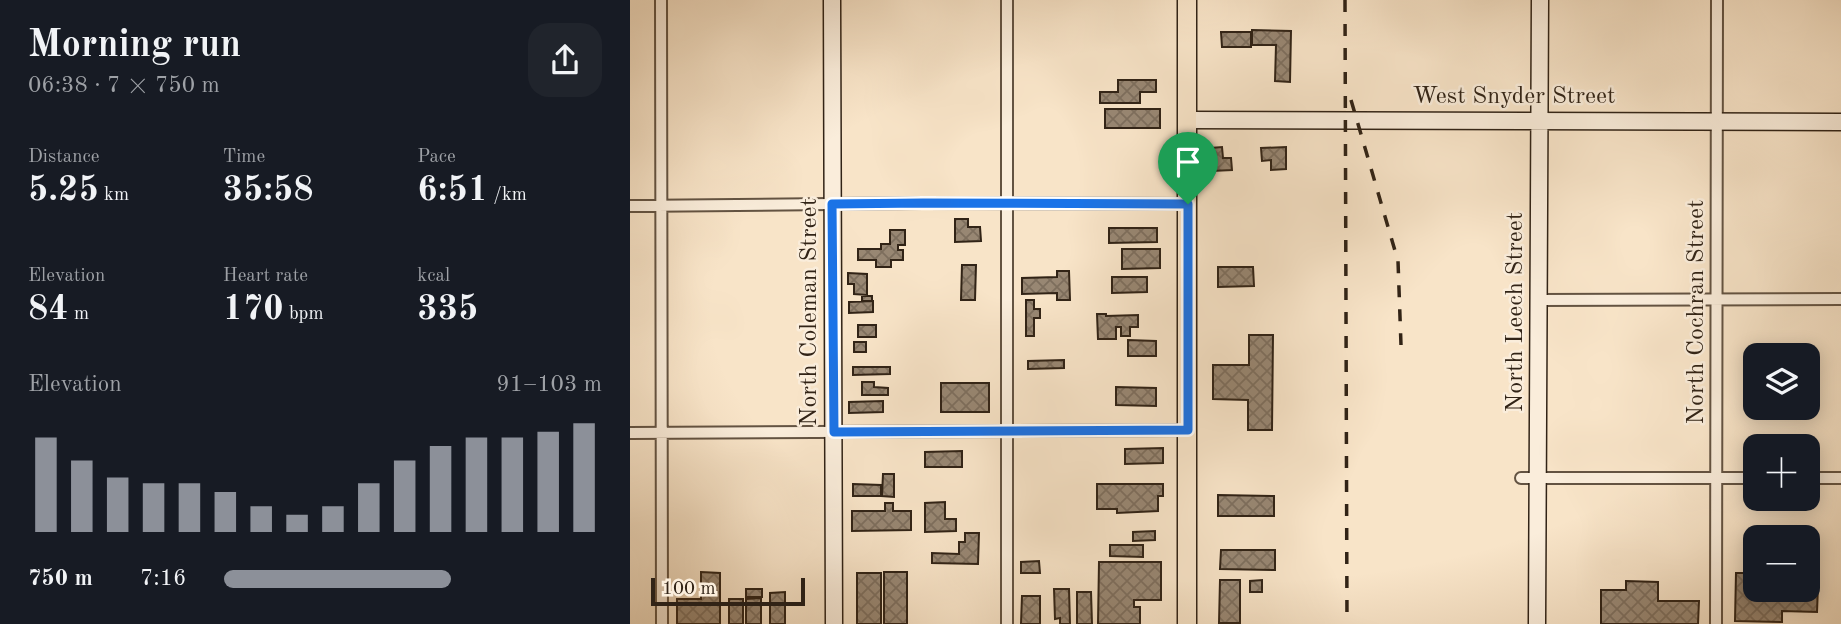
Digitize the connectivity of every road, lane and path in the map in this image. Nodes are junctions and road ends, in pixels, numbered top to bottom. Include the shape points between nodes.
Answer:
1 (661, 0) edge
2 (832, 0) edge
3 (1007, 0) edge
4 (1187, 0) edge
5 (1540, 0) edge
6 (1717, 0) edge
7 (1187, 120) junction
8 (1540, 121) junction
9 (1719, 122) junction
10 (1841, 122) edge
11 (1007, 203) junction
12 (832, 204) junction
13 (1188, 204) junction
14 (660, 205) junction
15 (630, 206) edge
16 (1718, 299) junction
17 (1841, 299) edge
18 (1539, 300) junction
19 (1188, 430) junction
20 (1007, 431) junction
21 (834, 432) junction
22 (630, 433) edge
23 (661, 433) junction
24 (1530, 477) junction
25 (1717, 478) junction
26 (1743, 478) edge
27 (1820, 478) edge
28 (1841, 478) edge
29 (662, 624) edge
30 (834, 624) edge
31 (1007, 624) edge
32 (1187, 624) edge
33 (1537, 624) edge
34 (1716, 624) edge

1 - 14 street
2 - 12 street, North Coleman Street
3 - 11 street
4 - 7 main road
5 - 8 street, North Leech Street
6 - 9 street, North Cochran Street
7 - 8 street, West Snyder Street
7 - 13 main road
8 - 9 street, West Snyder Street
8 - 18 street, North Leech Street
9 - 10 street, West Snyder Street
9 - 16 street, North Cochran Street
11 - 12 street
11 - 13 street
11 - 20 street
12 - 14 street
12 - 21 street, North Coleman Street
13 - 19 main road
14 - 15 street
14 - 23 street
16 - 17 street
16 - 18 street
16 - 25 street, North Cochran Street
18 - 24 street, North Leech Street
19 - 20 street
19 - 32 main road
20 - 21 street
20 - 31 street
21 - 23 street
21 - 30 street, North Coleman Street
22 - 23 street
23 - 29 street
24 - 25 street
24 - 33 street, North Leech Street
25 - 26 street
25 - 34 street, North Cochran Street
27 - 28 street

